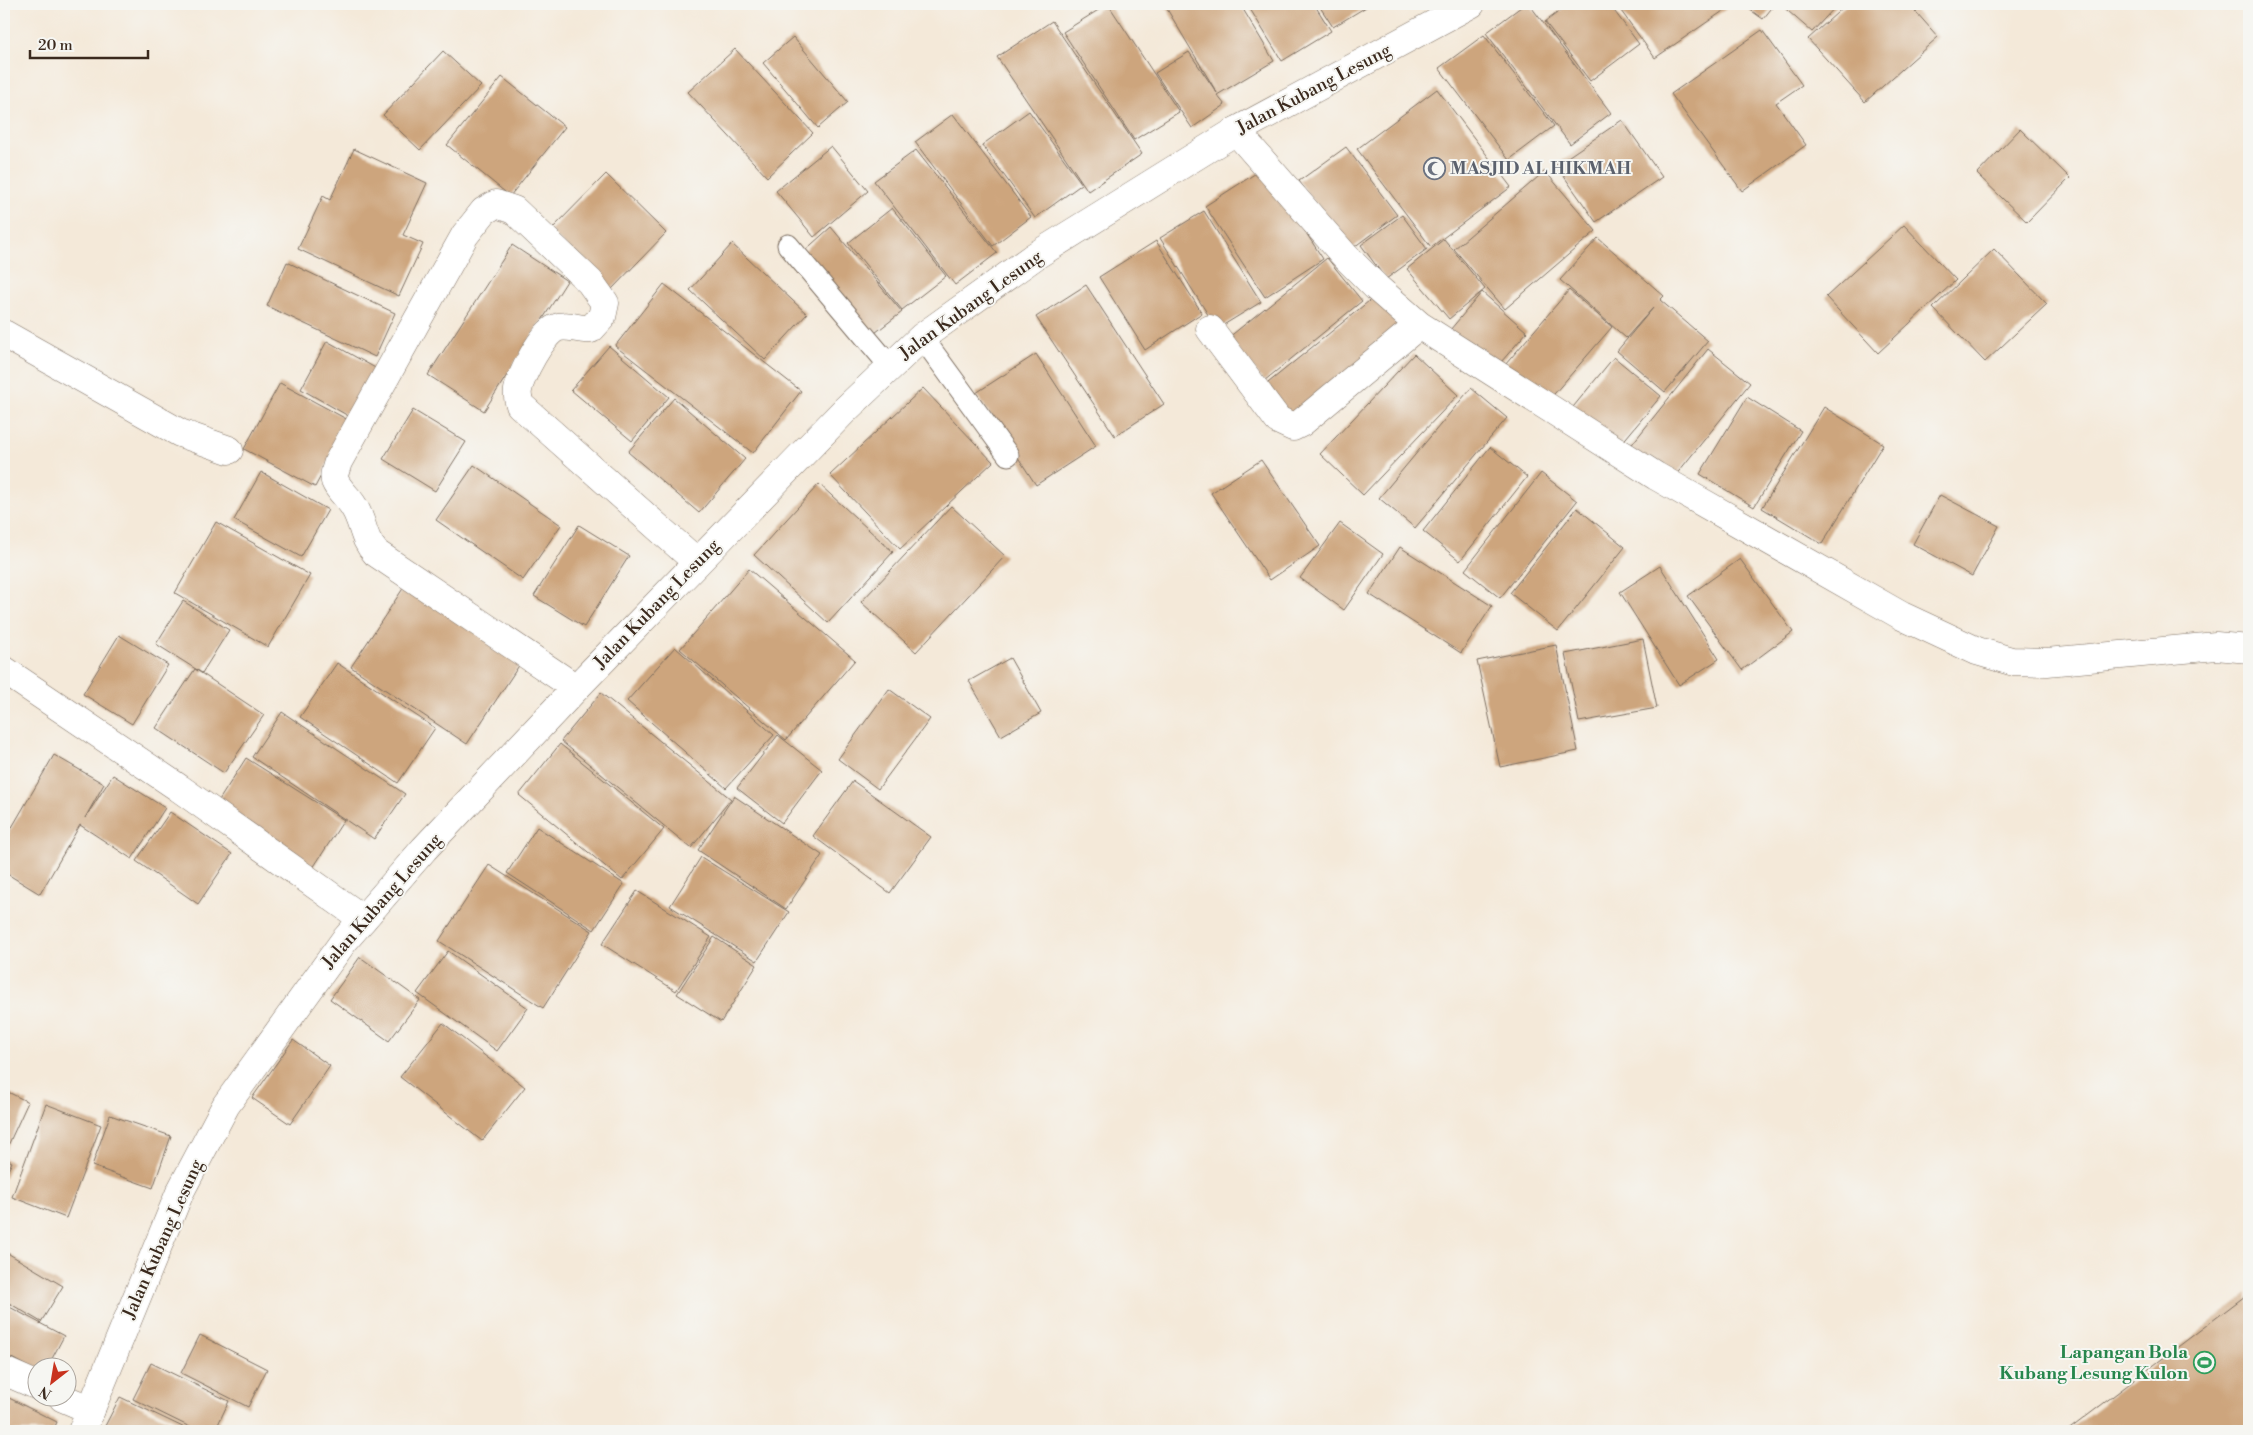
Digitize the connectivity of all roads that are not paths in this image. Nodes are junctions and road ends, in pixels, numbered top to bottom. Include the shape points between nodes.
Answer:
1 (1471, 4) edge
2 (1236, 131) junction
3 (788, 245) dead end
4 (1419, 325) junction
5 (1210, 329) dead end
6 (4, 334) edge
7 (922, 337) junction
8 (889, 366) junction
9 (229, 450) dead end
10 (1008, 455) dead end
11 (697, 562) junction
12 (2249, 649) edge
13 (4, 670) edge
14 (576, 688) junction
15 (363, 920) junction
16 (4, 1371) edge
17 (28, 1382) edge
18 (73, 1408) edge
19 (87, 1421) edge

1 - 2 street, Jalan Kubang Lesung
2 - 4 street via 1345,256
2 - 7 street, Jalan Kubang Lesung via 1035,256
3 - 8 lane
4 - 5 street via 1293,427 1278,420
4 - 12 street via 1656,476 1902,616 1977,651 2011,661 2047,662 2216,646
6 - 9 street via 180,433
7 - 8 street, Jalan Kubang Lesung
7 - 10 lane
8 - 11 street, Jalan Kubang Lesung
11 - 14 street, Jalan Kubang Lesung
11 - 14 street via 520,405 517,391 522,377 544,340 555,328 563,326 591,329 602,317 605,303 590,282 514,210 496,204 484,210 465,235 338,462 335,480 356,511 366,542 376,552
13 - 15 street via 179,788
14 - 15 street, Jalan Kubang Lesung via 424,849
15 - 19 street, Jalan Kubang Lesung via 272,1038 226,1105 180,1192
16 - 17 street
18 - 19 street

